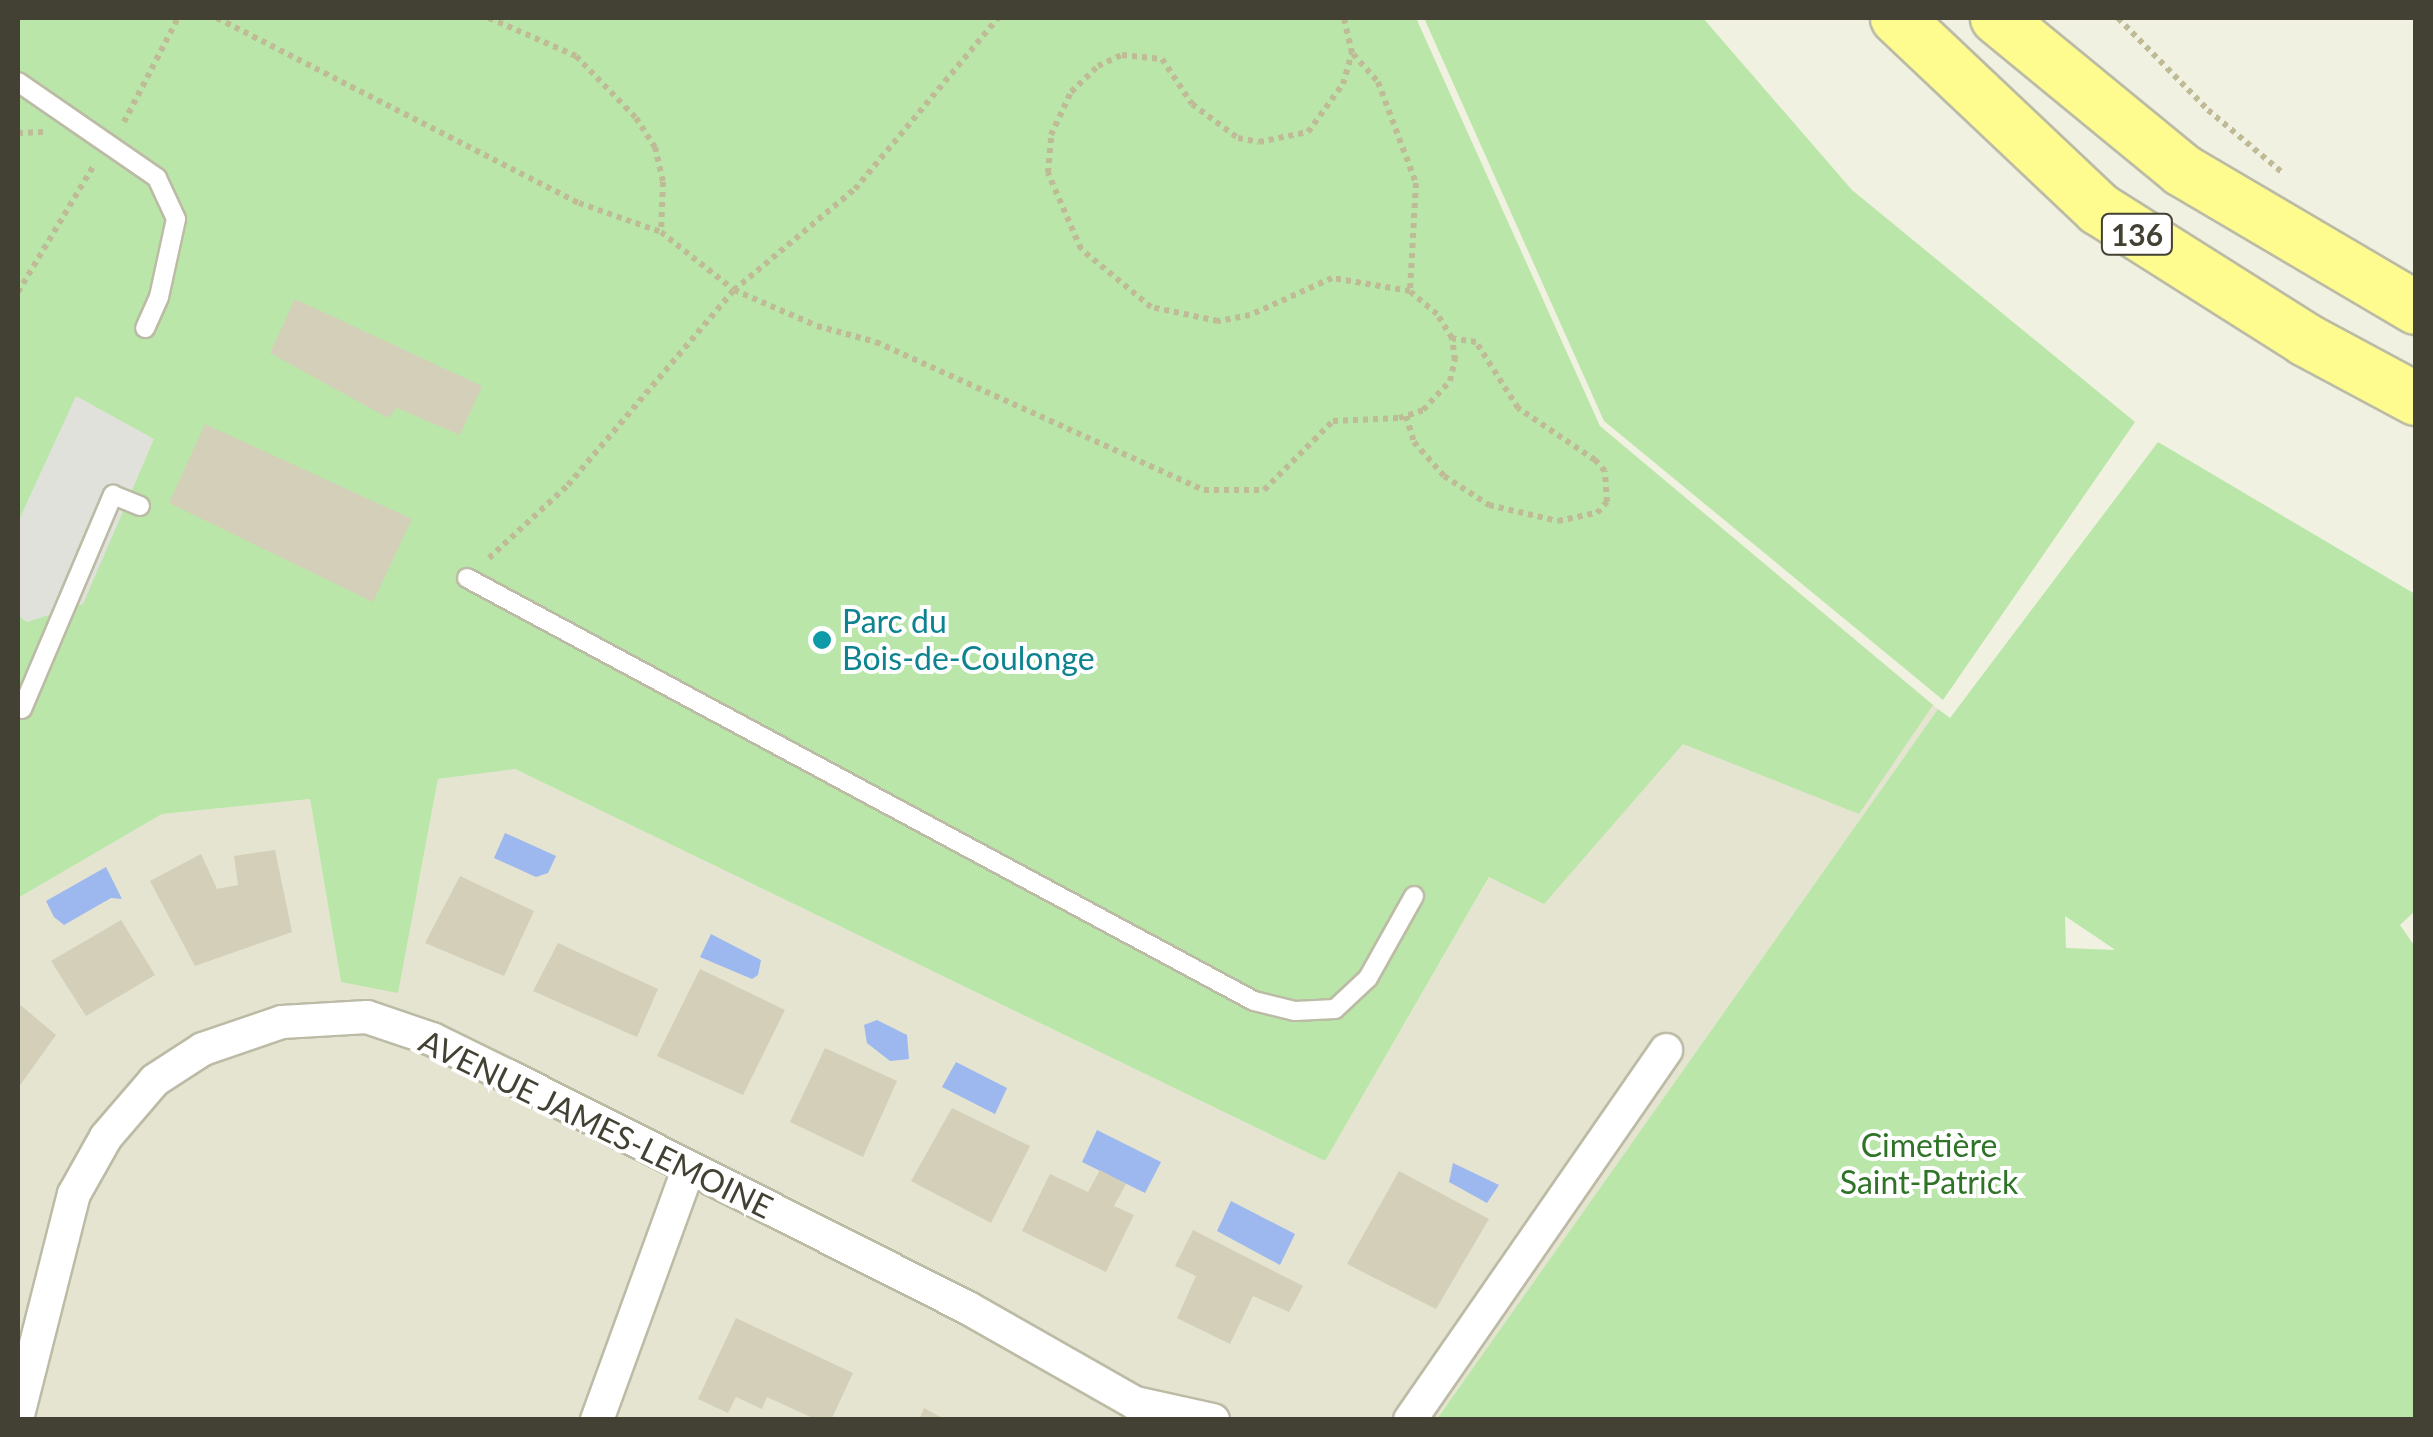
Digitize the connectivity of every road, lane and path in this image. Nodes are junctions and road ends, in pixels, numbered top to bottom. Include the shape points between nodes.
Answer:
1 (178, 18) edge
2 (217, 18) edge
3 (489, 18) edge
4 (998, 18) edge
5 (1344, 18) edge
6 (1896, 18) edge
7 (1997, 18) edge
8 (2118, 18) edge
9 (1352, 53) junction
10 (18, 82) edge
11 (107, 142) junction
12 (2300, 184) dead end
13 (661, 232) junction
14 (734, 290) junction
15 (1410, 291) junction
16 (18, 292) edge
17 (2416, 308) edge
18 (144, 328) dead end
19 (1452, 338) junction
20 (2416, 399) edge
21 (1406, 416) junction
22 (140, 506) dead end
23 (466, 578) joint
24 (22, 708) dead end
25 (1414, 896) dead end
26 (1666, 1050) dead end
27 (688, 1170) junction
28 (1131, 1411) edge
29 (18, 1414) edge
30 (597, 1420) edge
31 (1213, 1420) edge
32 (1410, 1420) edge

1 - 11 path via 138,105
2 - 13 path via 578,203
3 - 13 path via 576,56 636,118 655,148 663,182
4 - 14 path via 855,189
5 - 9 path
6 - 20 main road, 136 via 2099,209 2306,340
7 - 17 main road, 136 via 2182,170
8 - 12 path via 2208,110
9 - 15 path via 1378,82 1416,183
9 - 15 path via 1343,84 1308,132 1260,142 1216,126 1162,59 1122,55 1098,66 1058,116 1048,156 1052,194 1100,272 1151,307 1185,317 1250,315 1332,278
10 - 11 lane
11 - 16 path
11 - 18 lane via 157,178 176,219 159,298
13 - 14 path
14 - 21 path via 817,326 876,342 1204,490 1264,490 1334,420
14 - 23 path via 568,485
15 - 19 path
19 - 21 path via 1450,380 1438,398
19 - 21 path via 1476,342 1518,408 1595,460 1605,471 1606,502 1596,512 1558,521 1488,504 1444,476 1414,442
22 - 24 lane via 113,495
23 - 25 lane via 1254,1001 1335,1009 1368,978
26 - 32 street
27 - 28 street, AVENUE JAMES-LEMOINE via 968,1308
27 - 29 street, AVENUE JAMES-LEMOINE via 432,1039 366,1017 282,1022 204,1049 155,1080 106,1137 74,1194
27 - 30 street
28 - 31 street, AVENUE JAMES-LEMOINE

